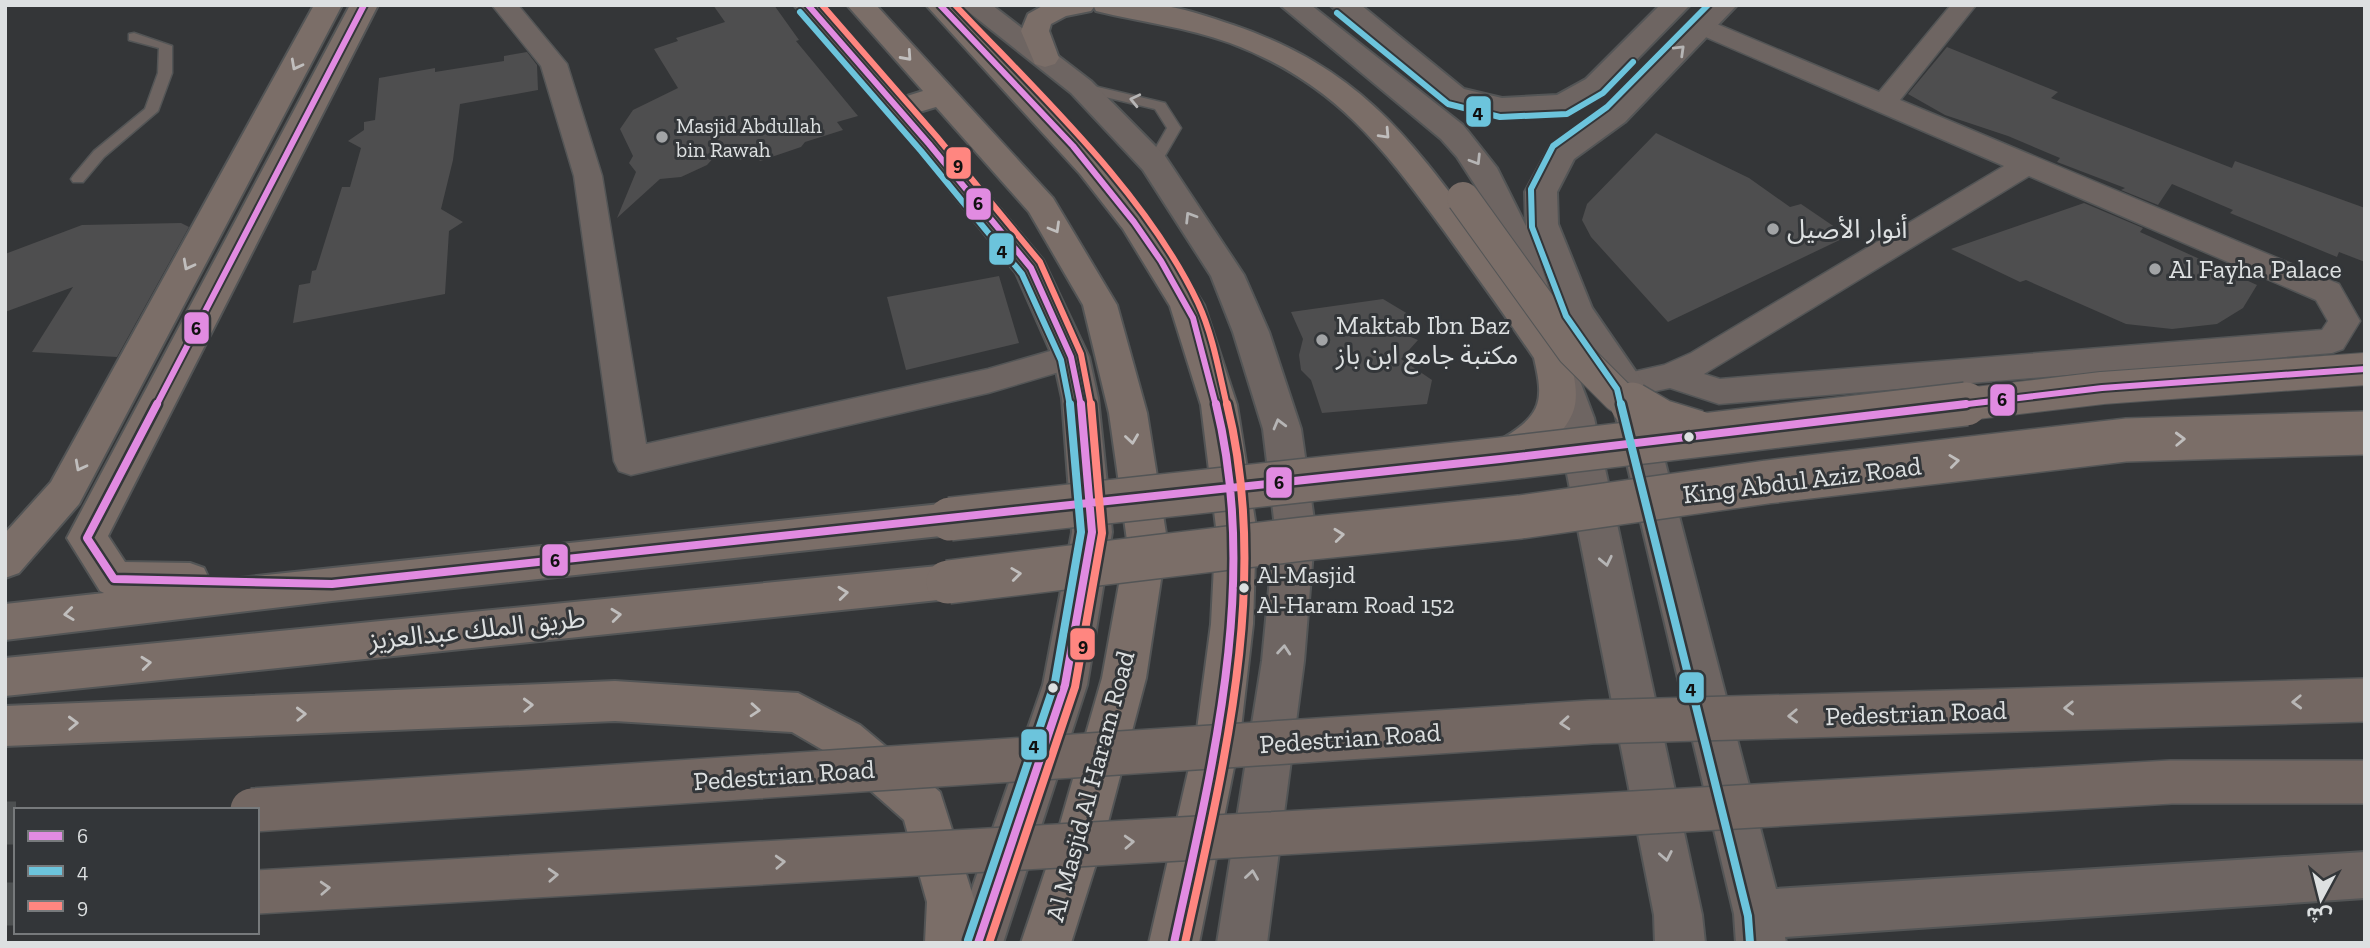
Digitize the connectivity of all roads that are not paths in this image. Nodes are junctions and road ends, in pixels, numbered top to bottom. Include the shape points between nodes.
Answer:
1 (328, 5) edge
2 (364, 5) edge
3 (504, 5) edge
4 (808, 5) edge
5 (861, 5) edge
6 (940, 5) edge
7 (974, 5) edge
8 (1082, 5) edge
9 (1105, 5) edge
10 (1294, 5) edge
11 (1343, 5) edge
12 (1676, 5) edge
13 (1723, 5) edge
14 (1964, 5) edge
15 (1201, 13) edge
16 (1703, 27) junction
17 (134, 37) dead end
18 (1045, 58) junction
19 (942, 95) junction
20 (1416, 103) junction
21 (1884, 103) junction
22 (899, 109) junction
23 (1614, 115) junction
24 (2026, 165) junction
25 (78, 178) dead end
26 (1071, 357) junction
27 (2365, 369) edge
28 (1671, 376) junction
29 (1627, 385) junction
30 (2365, 432) edge
31 (1702, 433) junction
32 (1500, 459) junction
33 (5, 561) edge
34 (948, 582) joint
35 (332, 584) junction
36 (5, 622) edge
37 (5, 677) edge
38 (2365, 700) edge
39 (5, 726) edge
40 (2365, 782) edge
41 (259, 810) edge
42 (2365, 875) edge
43 (259, 892) edge
44 (1759, 928) edge
45 (950, 943) edge
46 (978, 943) edge
47 (1046, 943) edge
48 (1174, 943) edge
49 (1242, 943) edge
50 (1681, 943) edge

1 -> 33 main road via 65,493
2 - 35 main road via 87,538 114,579
3 - 26 street via 554,64 588,177 631,461 988,381
4 - 22 street
5 -> 19 main road, Al Masjid Al Haram Road
6 - 48 main road via 1091,167 1135,222 1187,305 1219,405 1236,527 1232,624 1218,737
7 - 18 street
8 - 18 main road via 1058,9 1038,20 1035,31
9 - 15 main road
10 - 20 street
11 - 12 street via 1454,95 1502,107 1563,104 1596,85
13 - 16 street
14 - 21 street
15 - 31 main road, bridge via 1294,41 1355,79 1399,115 1445,170 1573,351 1618,396 1661,421
15 -> 32 main road via 1292,61 1363,110 1404,155 1551,356 1560,385 1555,410 1541,435
16 - 21 street
23 -> 16 street
17 - 25 lane via 166,46 165,73 151,111
49 -> 18 street via 1283,661 1295,527 1282,429 1227,275 1154,163 1081,87
19 - 22 main road
19 -> 47 main road, Al Masjid Al Haram Road via 1042,206 1100,305 1128,413 1147,540 1124,678
20 - 23 street via 1453,119 1517,130 1579,126
20 -> 50 street via 1474,154 1508,218 1575,418
21 - 24 street
22 - 26 street via 1031,268
23 - 29 street via 1561,153 1541,192 1542,224 1576,312
24 - 28 street
24 - 28 street via 2328,292 2344,321 2332,341 1719,393
26 - 46 street via 1080,398 1092,532 1065,685
27 - 31 main road, bridge via 2102,388
28 - 29 street
29 - 44 street
34 -> 30 main road, King Abdul Aziz Road, bridge via 1303,538 1520,517 1767,482 2126,440
31 - 32 main road, bridge
32 - 35 main road, bridge
37 -> 34 main road, طريق الملك عبدالعزيز
35 -> 36 main road
38 -> 41 main road, Pedestrian Road, bridge via 1591,722
39 -> 45 main road via 615,701 798,713 844,739 924,807 951,902
43 -> 40 main road, bridge via 2171,782
42 - 44 street

